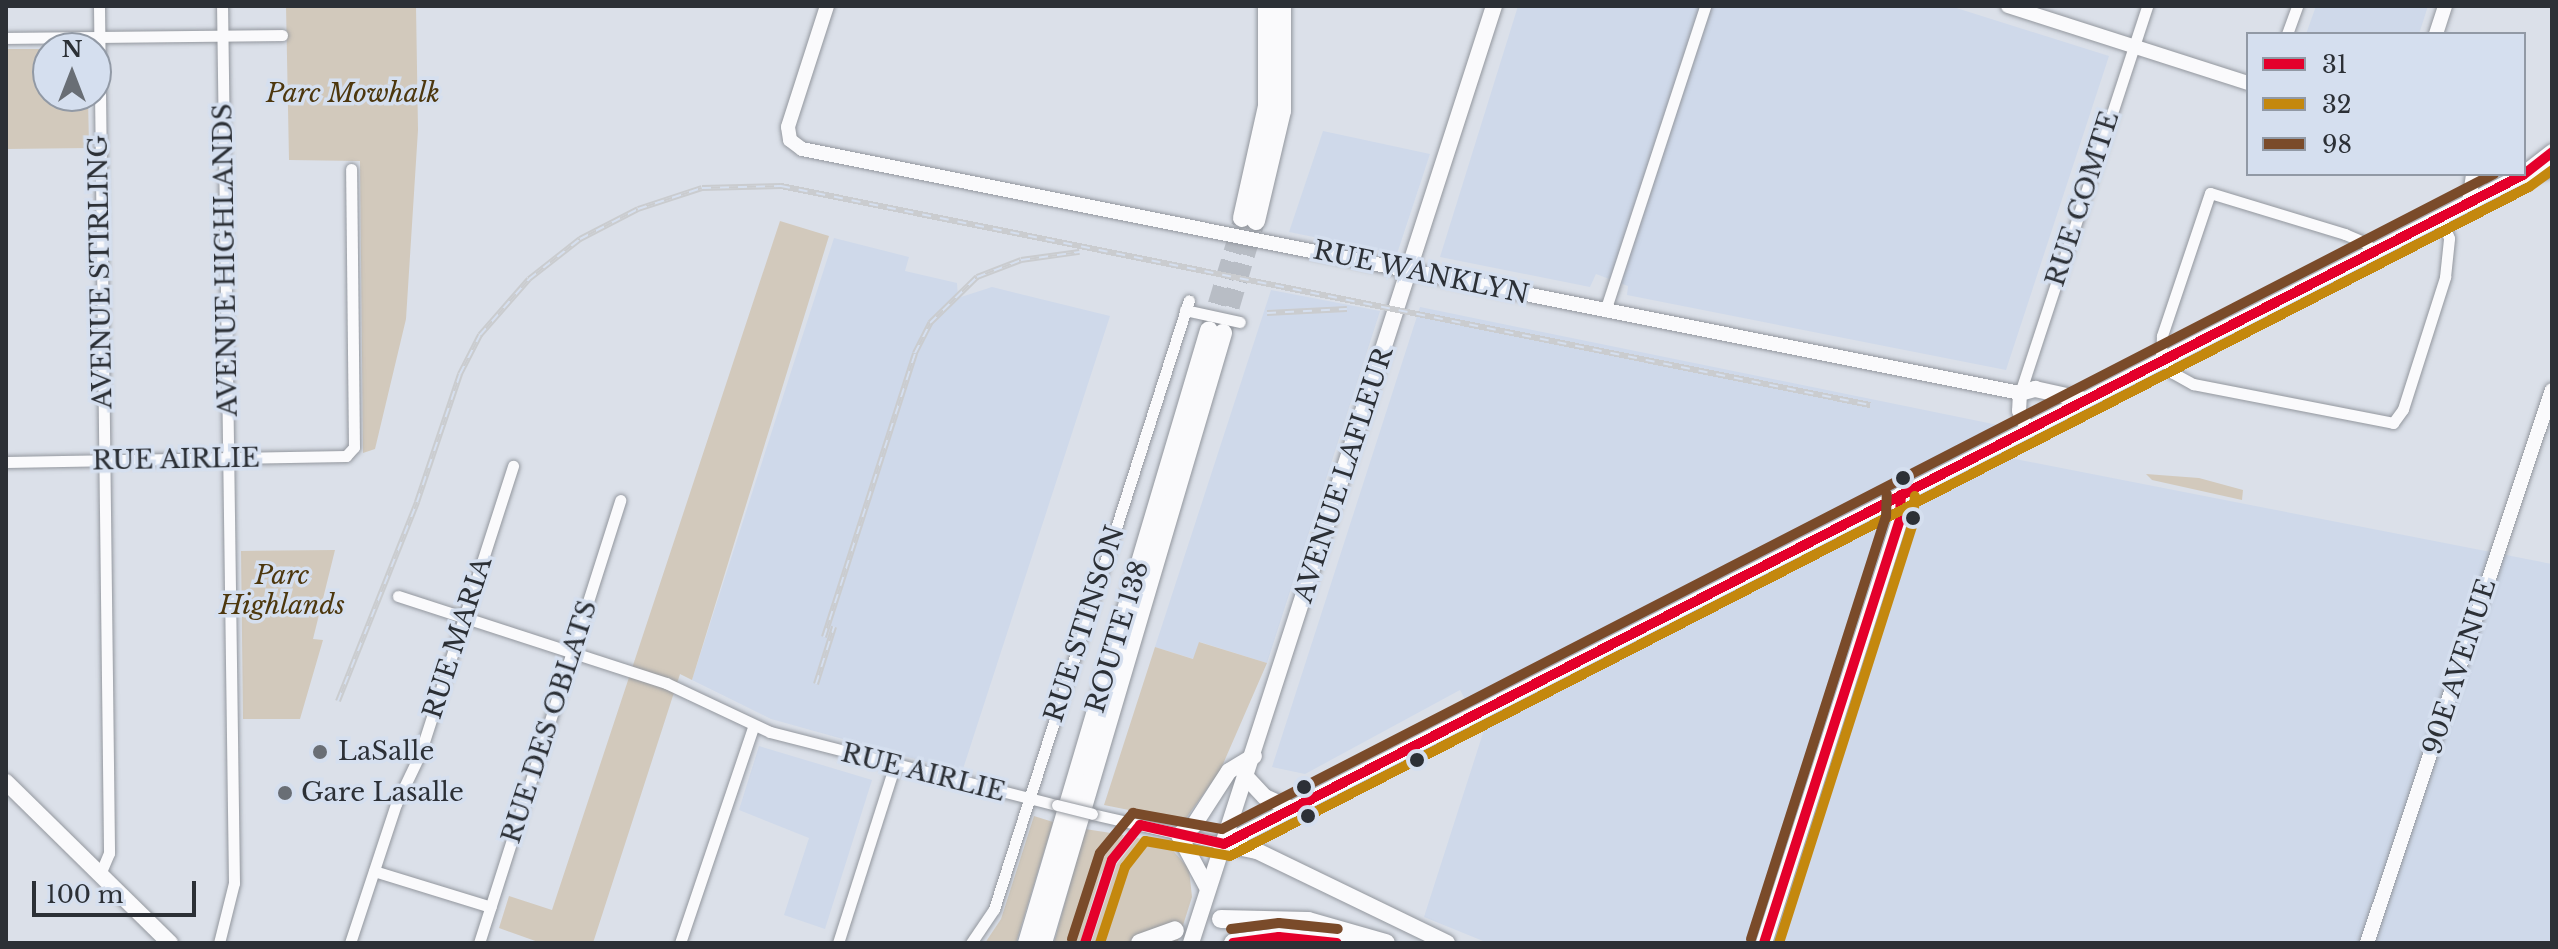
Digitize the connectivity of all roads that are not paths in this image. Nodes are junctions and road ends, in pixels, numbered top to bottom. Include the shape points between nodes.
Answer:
1 (99, 6) edge
2 (222, 6) edge
3 (825, 6) edge
4 (1267, 6) edge
5 (1282, 6) edge
6 (1494, 6) edge
7 (1705, 6) edge
8 (2008, 6) edge
9 (2147, 6) edge
10 (2297, 6) edge
11 (2445, 6) edge
12 (99, 32) edge
13 (2288, 32) edge
14 (2437, 32) edge
15 (222, 35) junction
16 (282, 35) dead end
17 (112, 37) edge
18 (6, 38) edge
19 (32, 38) edge
20 (2133, 46) junction
21 (2246, 82) edge
22 (100, 112) edge
23 (2552, 152) edge
24 (351, 169) dead end
25 (2526, 169) edge
26 (2552, 169) edge
27 (2526, 170) edge
28 (2473, 176) edge
29 (2515, 176) edge
30 (2469, 203) junction
31 (2441, 218) junction
32 (2373, 253) junction
33 (1409, 270) junction
34 (1605, 311) junction
35 (1240, 322) dead end
36 (2163, 361) junction
37 (2552, 390) edge
38 (2020, 393) junction
39 (2085, 400) junction
40 (2028, 430) junction
41 (228, 460) junction
42 (103, 461) junction
43 (6, 462) edge
44 (513, 466) dead end
45 (1901, 495) junction
46 (620, 500) dead end
47 (398, 596) dead end
48 (464, 618) junction
49 (571, 653) junction
50 (754, 725) junction
51 (1254, 756) junction
52 (894, 768) junction
53 (1247, 778) junction
54 (6, 782) edge
55 (1028, 799) junction
56 (1292, 809) junction
57 (1179, 835) junction
58 (1224, 844) junction
59 (374, 871) junction
60 (101, 872) junction
61 (1208, 889) junction
62 (491, 907) junction
63 (1221, 919) dead end
64 (1175, 930) dead end
65 (170, 943) edge
66 (219, 943) edge
67 (350, 943) edge
68 (479, 943) edge
69 (680, 943) edge
70 (838, 943) edge
71 (971, 943) edge
72 (1027, 943) edge
73 (1043, 943) edge
74 (1140, 943) edge
75 (1191, 943) edge
76 (1233, 943) edge
77 (1337, 943) edge
78 (1386, 943) edge
79 (1447, 943) edge
80 (1764, 943) edge
81 (2367, 943) edge

1 - 12 street, AVENUE STIRLING
2 - 15 street, AVENUE HIGHLANDS
3 - 33 street, RUE WANKLYN via 789,137 799,148
4 - 5 highway via 1266,115 1249,220 1282,111
6 - 33 main road, AVENUE LAFLEUR
7 - 34 street
8 - 20 street
9 - 20 street, RUE COMTE
10 - 13 street
11 - 14 street
15 - 16 street
15 - 17 street
15 - 41 street, AVENUE HIGHLANDS
18 - 19 street
20 - 21 street
20 - 38 street, RUE COMTE
22 - 42 street, AVENUE STIRLING
23 - 25 main road
24 - 41 street, RUE AIRLIE via 354,447 346,456
26 - 27 main road
28 - 30 street
29 - 30 main road
30 - 31 main road
31 - 32 main road
31 - 36 street via 2450,245 2445,277 2401,414 2393,423 2193,384
32 - 36 main road
32 - 36 street via 2366,243 2345,234 2212,192 2162,336
33 - 34 street, RUE WANKLYN
33 - 51 main road, AVENUE LAFLEUR
34 - 38 street, RUE WANKLYN
35 - 55 street, RUE STINSON via 1187,305
36 - 39 main road
37 - 81 street, 90E AVENUE
38 - 39 main road via 2035,389
38 - 40 street via 2019,411
39 - 40 main road
40 - 45 main road
41 - 42 street, RUE AIRLIE
41 - 66 street, AVENUE HIGHLANDS via 234,888
42 - 43 street, RUE AIRLIE
42 - 60 street, AVENUE STIRLING via 109,853
44 - 48 street, RUE MARIA
45 - 56 main road
45 - 80 main road via 1900,519
46 - 49 street, RUE DES OBLATS
47 - 48 street, RUE AIRLIE
48 - 49 street, RUE AIRLIE
48 - 59 street, RUE MARIA via 420,754
49 - 50 street, RUE AIRLIE via 666,683
49 - 62 street, RUE DES OBLATS
50 - 52 street, RUE AIRLIE
50 - 69 street
51 - 53 main road, AVENUE LAFLEUR
51 - 57 main road via 1229,771 1194,825
52 - 55 street, RUE AIRLIE
52 - 70 street
53 - 56 main road via 1265,797
53 - 58 main road, AVENUE LAFLEUR
54 - 60 main road
55 - 57 street, RUE AIRLIE, bridge
55 - 71 street, RUE STINSON via 994,909
56 - 58 main road
57 - 58 street, RUE AIRLIE
57 - 61 main road
58 - 61 main road, AVENUE LAFLEUR
58 - 79 main road, RUE AIRLIE via 1257,851
59 - 62 street
59 - 67 street, RUE MARIA
60 - 65 main road
61 - 75 main road, AVENUE LAFLEUR
62 - 68 street, RUE DES OBLATS
63 - 78 highway via 1308,921
64 - 74 highway
72 - 73 highway, ROUTE 138 via 1216,332
76 - 77 highway via 1279,937

